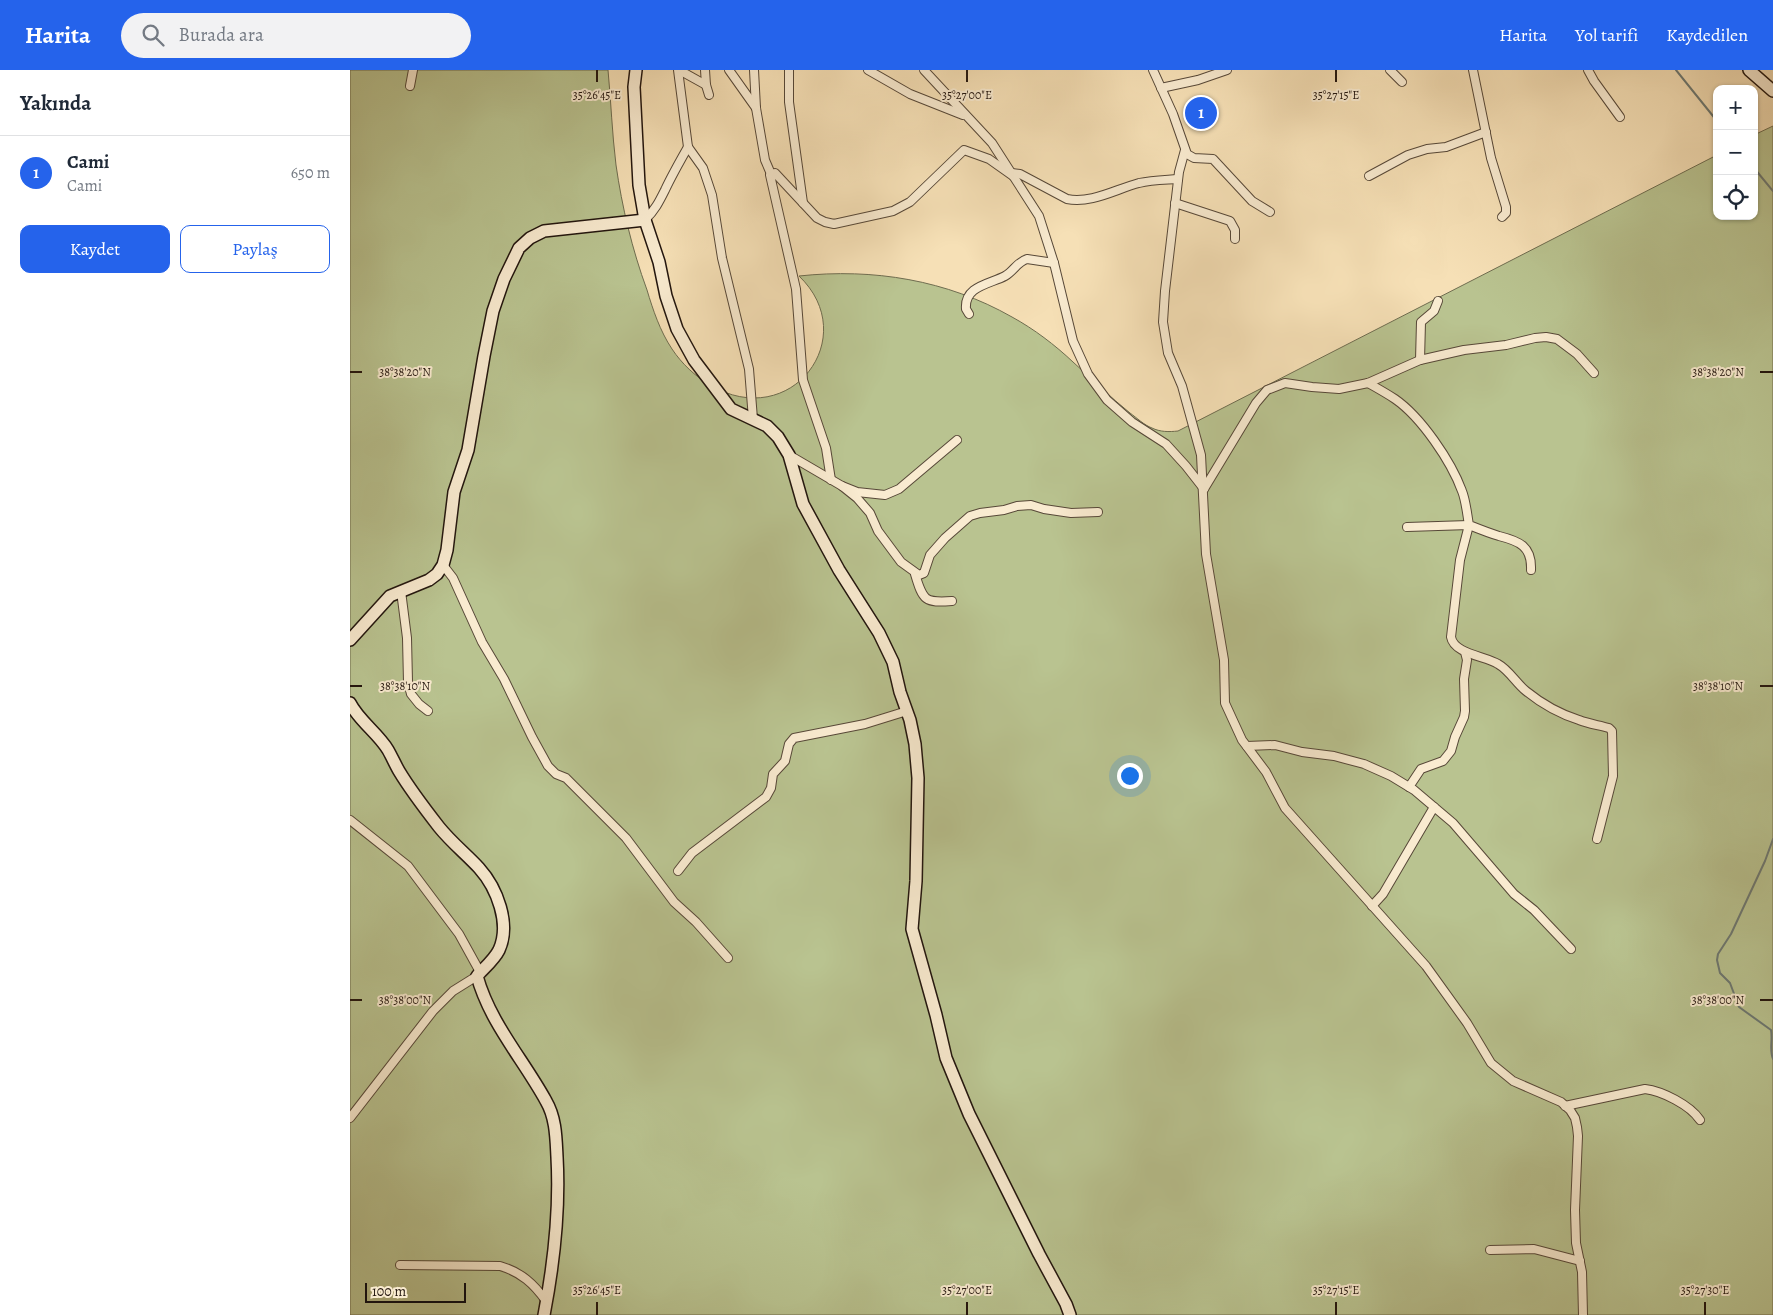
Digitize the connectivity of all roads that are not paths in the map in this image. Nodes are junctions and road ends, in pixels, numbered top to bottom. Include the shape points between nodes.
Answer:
1 (413, 70) edge
2 (636, 70) edge
3 (679, 70) edge
4 (705, 70) edge
5 (729, 70) edge
6 (754, 70) edge
7 (789, 70) edge
8 (868, 70) edge
9 (924, 70) edge
10 (1152, 70) edge
11 (1228, 70) edge
12 (1390, 70) edge
13 (1473, 70) edge
14 (1588, 70) edge
15 (1750, 70) edge
16 (1402, 82) dead end
17 (706, 85) junction
18 (410, 86) dead end
19 (1161, 88) junction
20 (1773, 91) edge
21 (709, 95) dead end
22 (756, 108) junction
23 (967, 117) junction
24 (1620, 117) dead end
25 (1486, 132) junction
26 (688, 147) junction
27 (1185, 150) junction
28 (771, 174) junction
29 (1012, 175) junction
30 (1369, 176) dead end
31 (1178, 179) junction
32 (802, 203) junction
33 (1176, 203) junction
34 (1270, 212) dead end
35 (1502, 217) dead end
36 (645, 220) junction
37 (1235, 239) dead end
38 (1054, 263) junction
39 (1438, 301) dead end
40 (969, 314) dead end
41 (1420, 360) junction
42 (1594, 373) dead end
43 (1368, 383) junction
44 (753, 418) junction
45 (958, 440) dead end
46 (788, 455) junction
47 (830, 480) junction
48 (842, 486) junction
49 (1204, 490) junction
50 (1098, 512) dead end
51 (1469, 525) junction
52 (1407, 527) dead end
53 (443, 565) junction
54 (1531, 570) dead end
55 (916, 574) junction
56 (401, 591) junction
57 (952, 601) dead end
58 (350, 640) edge
59 (1465, 652) junction
60 (350, 703) edge
61 (428, 711) dead end
62 (907, 711) junction
63 (1247, 746) junction
64 (1409, 787) junction
65 (1434, 807) junction
66 (350, 820) edge
67 (1597, 839) dead end
68 (678, 871) dead end
69 (1372, 906) junction
70 (1571, 949) dead end
71 (728, 958) dead end
72 (478, 974) junction
73 (1565, 1106) junction
74 (350, 1118) edge
75 (1700, 1120) dead end
76 (1490, 1250) dead end
77 (1580, 1261) junction
78 (400, 1265) dead end
79 (546, 1301) junction
80 (544, 1315) edge
81 (1070, 1315) edge
82 (1583, 1315) edge

1 - 18 street
2 - 36 street via 639,185
3 - 17 street
3 - 26 street
4 - 17 street
5 - 22 street
6 - 22 street
7 - 32 street
8 - 23 street via 910,94
9 - 23 street
10 - 19 street
11 - 19 street
12 - 16 street
13 - 25 street
14 - 24 street
15 - 20 street
17 - 21 street
19 - 27 street
22 - 28 street via 765,160
23 - 29 street via 992,143
25 - 30 street via 1446,147 1408,155
25 - 35 street via 1506,208
26 - 36 street via 660,202
26 - 44 street via 703,168 712,195 722,258 749,369
27 - 31 street
27 - 34 street via 1194,158 1213,159 1252,201
28 - 32 street via 776,174
28 - 47 street via 796,289 803,380 826,448
29 - 31 street via 1020,174 1074,200 1085,200 1147,182
29 - 32 street via 989,159 964,150 910,202 893,210 834,224 818,218
29 - 38 street via 1039,216
31 - 33 street
33 - 37 street via 1226,218 1234,225
33 - 49 street via 1163,322 1168,353 1182,386 1202,455
36 - 44 street via 677,329 694,360 731,409
36 - 53 street via 544,231 519,248 493,311 468,450 454,492
38 - 40 street via 1023,260 1007,275 968,295 966,309
38 - 49 street via 1073,341 1088,374 1107,400 1132,422 1166,444
39 - 41 street via 1434,311 1421,322
41 - 42 street via 1546,337 1557,339 1577,354
41 - 43 street
43 - 49 street via 1339,389 1285,383 1267,390
43 - 51 street via 1395,399 1420,423 1440,449 1463,492
44 - 46 street via 778,437
45 - 48 street via 892,493 857,492
46 - 47 street
46 - 62 street via 803,504 893,662
47 - 48 street
48 - 55 street via 870,514 889,548
49 - 63 street via 1206,554 1224,660 1225,703
50 - 55 street via 1071,513 1031,505 970,516 930,555 922,574
51 - 52 street
51 - 54 street via 1518,542 1530,555
51 - 59 street via 1460,560 1451,637 1453,643
53 - 56 street via 429,580
53 - 71 street via 453,578 482,642 548,766 566,778 626,838 674,902
55 - 57 street via 919,588 928,600
56 - 58 street via 390,596
56 - 61 street via 408,682 415,699
59 - 64 street via 1465,711 1451,751 1443,761 1421,769
59 - 67 street via 1502,666 1523,689 1558,712 1612,731 1612,776
60 - 72 street via 388,750 422,806 448,839 480,869 492,887 500,906 503,938 493,959
62 - 68 street via 865,724 794,738 785,761 773,774 766,797 692,853
62 - 81 street via 915,744 918,778 912,929 946,1058 969,1114
63 - 64 street via 1275,745 1334,756 1364,764
63 - 69 street via 1266,772 1285,808
64 - 65 street
65 - 69 street via 1383,894
65 - 70 street via 1514,894
66 - 72 street via 408,866 459,934
69 - 73 street via 1426,966 1491,1063 1513,1081
72 - 74 street via 453,991 433,1011
72 - 79 street via 482,996 547,1103 556,1128 559,1192
73 - 75 street via 1645,1089 1690,1108
73 - 77 street via 1575,1118 1577,1127 1575,1210
76 - 77 street via 1534,1249
77 - 82 street
78 - 79 street via 500,1266 526,1278
79 - 80 street

